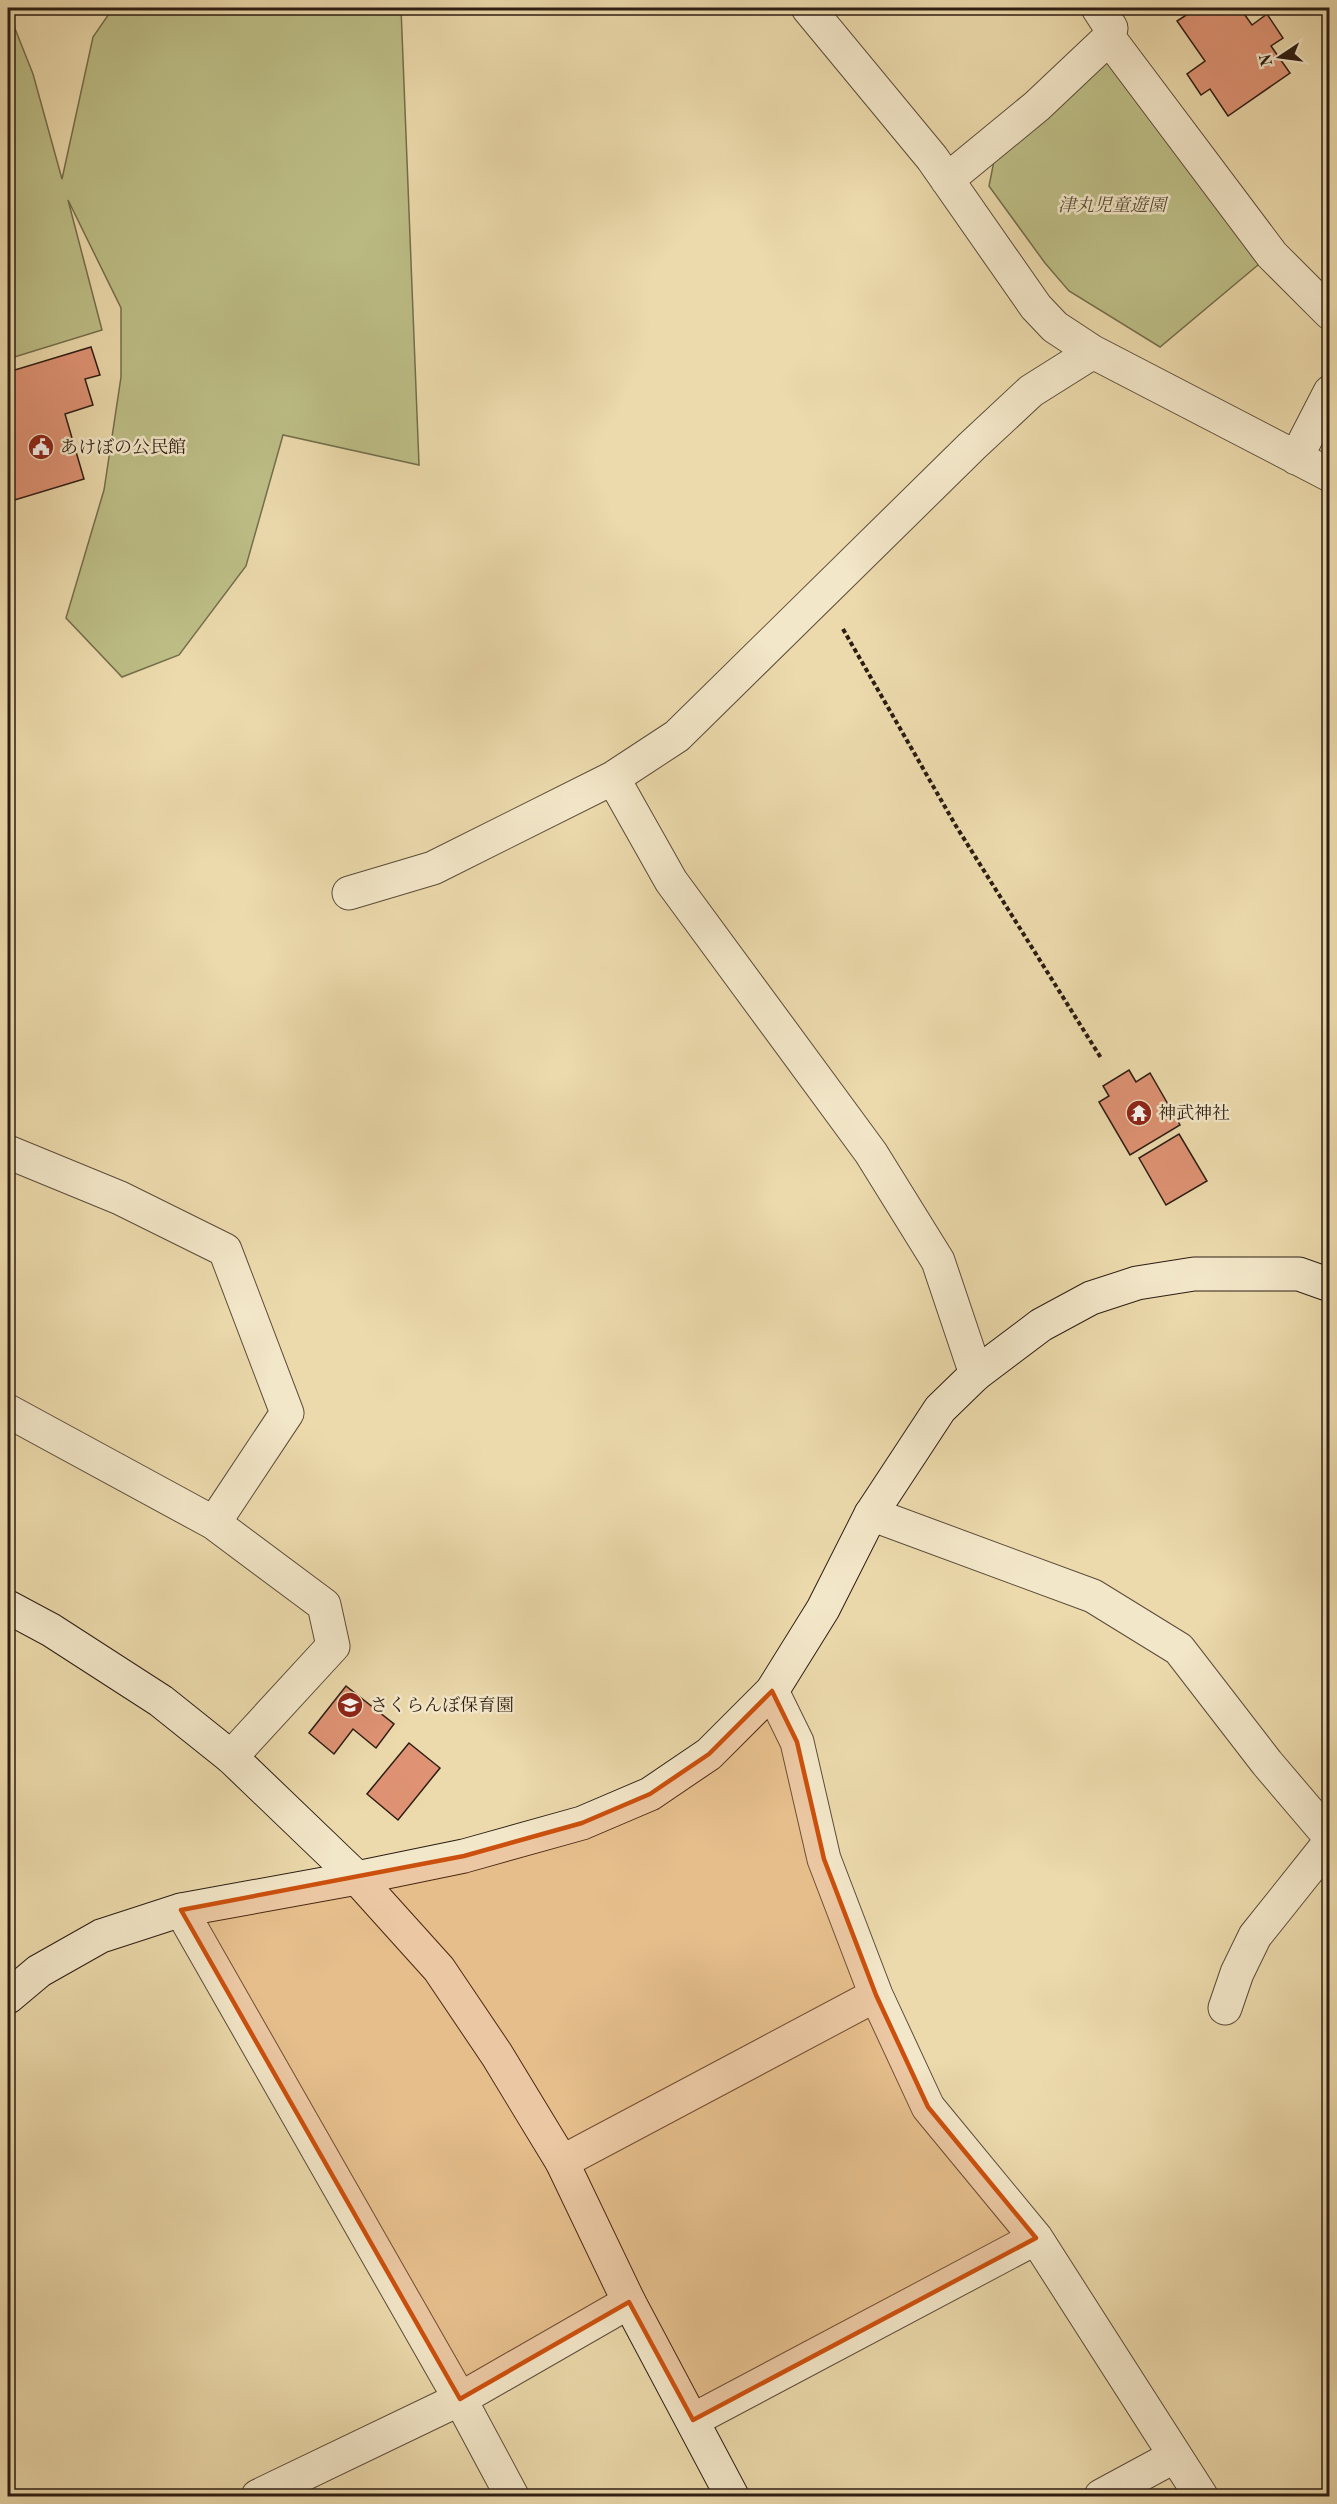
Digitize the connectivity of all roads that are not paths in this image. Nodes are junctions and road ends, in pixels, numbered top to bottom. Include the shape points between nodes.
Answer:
1 (808, 8) edge
2 (1098, 8) edge
3 (1109, 38) junction
4 (947, 180) junction
5 (1329, 313) edge
6 (1093, 352) junction
7 (1329, 392) edge
8 (1296, 458) junction
9 (1329, 475) edge
10 (613, 778) junction
11 (349, 893) dead end
12 (8, 1152) edge
13 (1329, 1285) edge
14 (976, 1374) junction
15 (8, 1411) edge
16 (871, 1514) junction
17 (214, 1523) junction
18 (8, 1607) edge
19 (772, 1691) junction
20 (231, 1757) junction
21 (1329, 1840) edge
22 (357, 1878) junction
23 (181, 1910) junction
24 (876, 1995) junction
25 (8, 1997) edge
26 (1225, 2008) dead end
27 (562, 2162) junction
28 (1036, 2238) junction
29 (629, 2302) junction
30 (460, 2399) junction
31 (693, 2420) junction
32 (1175, 2456) junction
33 (258, 2496) edge
34 (512, 2496) edge
35 (732, 2496) edge
36 (1101, 2496) edge
37 (1201, 2496) edge

1 - 4 street
2 - 3 street via 1110,28
3 - 4 street
3 - 5 street via 1272,255
4 - 6 street via 1036,307 1055,327
6 - 8 street
6 - 10 street via 1031,391 676,736
7 - 8 street
8 - 9 street
10 - 11 street via 433,868
10 - 14 street via 671,881 871,1153 938,1261
12 - 17 street via 120,1198 225,1250 287,1413
13 - 14 street via 1299,1274 1194,1274 1137,1283 1091,1298 1041,1325
14 - 16 street via 940,1409
15 - 17 street
16 - 19 street via 824,1609
16 - 21 street via 1093,1596 1179,1648
17 - 20 street via 324,1605 333,1646
18 - 20 street via 161,1701
19 - 22 street via 710,1754 650,1794 582,1823 464,1856
19 - 24 street via 797,1742 824,1859
20 - 22 street
21 - 26 street via 1255,1936
22 - 23 street
22 - 27 street via 439,1969
23 - 25 street via 100,1936 39,1971
23 - 30 street
24 - 27 street
24 - 28 street via 928,2107
27 - 29 street
28 - 31 street
28 - 32 street
29 - 30 street
29 - 31 street
30 - 33 street
30 - 34 street
31 - 35 street
32 - 36 street
32 - 37 street

